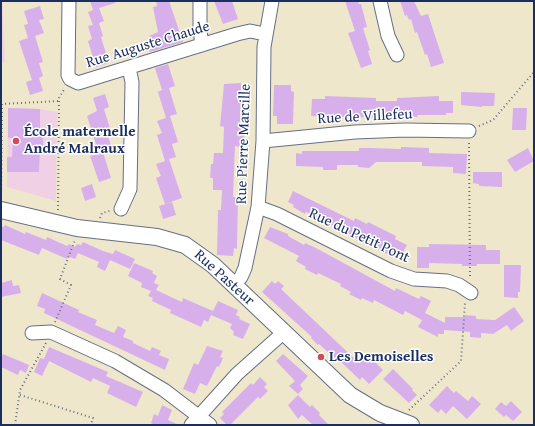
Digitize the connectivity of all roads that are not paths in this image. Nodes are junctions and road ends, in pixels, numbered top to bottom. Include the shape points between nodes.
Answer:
1 (69, 1) edge
2 (200, 1) edge
3 (272, 1) edge
4 (380, 1) edge
5 (265, 34) junction
6 (202, 45) junction
7 (397, 55) dead end
8 (129, 68) junction
9 (469, 131) road end
10 (263, 141) junction
11 (258, 207) junction
12 (121, 209) road end
13 (1, 210) edge
14 (234, 285) junction
15 (471, 293) road end
16 (32, 333) dead end
17 (283, 333) junction
18 (194, 421) edge
19 (404, 423) edge
20 (210, 425) edge

1 - 8 street, Rue Auguste Chaude via 70,79 78,83 85,82
2 - 6 street
3 - 5 street, Rue Pierre Marcille
4 - 7 street via 388,36
5 - 6 street, Rue Auguste Chaude via 250,31
5 - 10 street, Rue Pierre Marcille via 262,72
6 - 8 street, Rue Auguste Chaude
8 - 12 street via 132,82 130,189
9 - 10 street, Rue de Villefeu via 355,132
10 - 11 street, Rue Pierre Marcille
11 - 14 street, Rue Pierre Marcille via 245,268
11 - 15 street, Rue du Petit Pont via 391,271 414,279 447,281
13 - 14 street, Rue Pasteur via 77,228 157,237 185,245
14 - 17 street, Rue Pasteur
16 - 18 street via 51,332 139,374 164,390
17 - 18 street via 237,374
17 - 19 street, Rue Pasteur via 350,395 380,413
18 - 20 street

